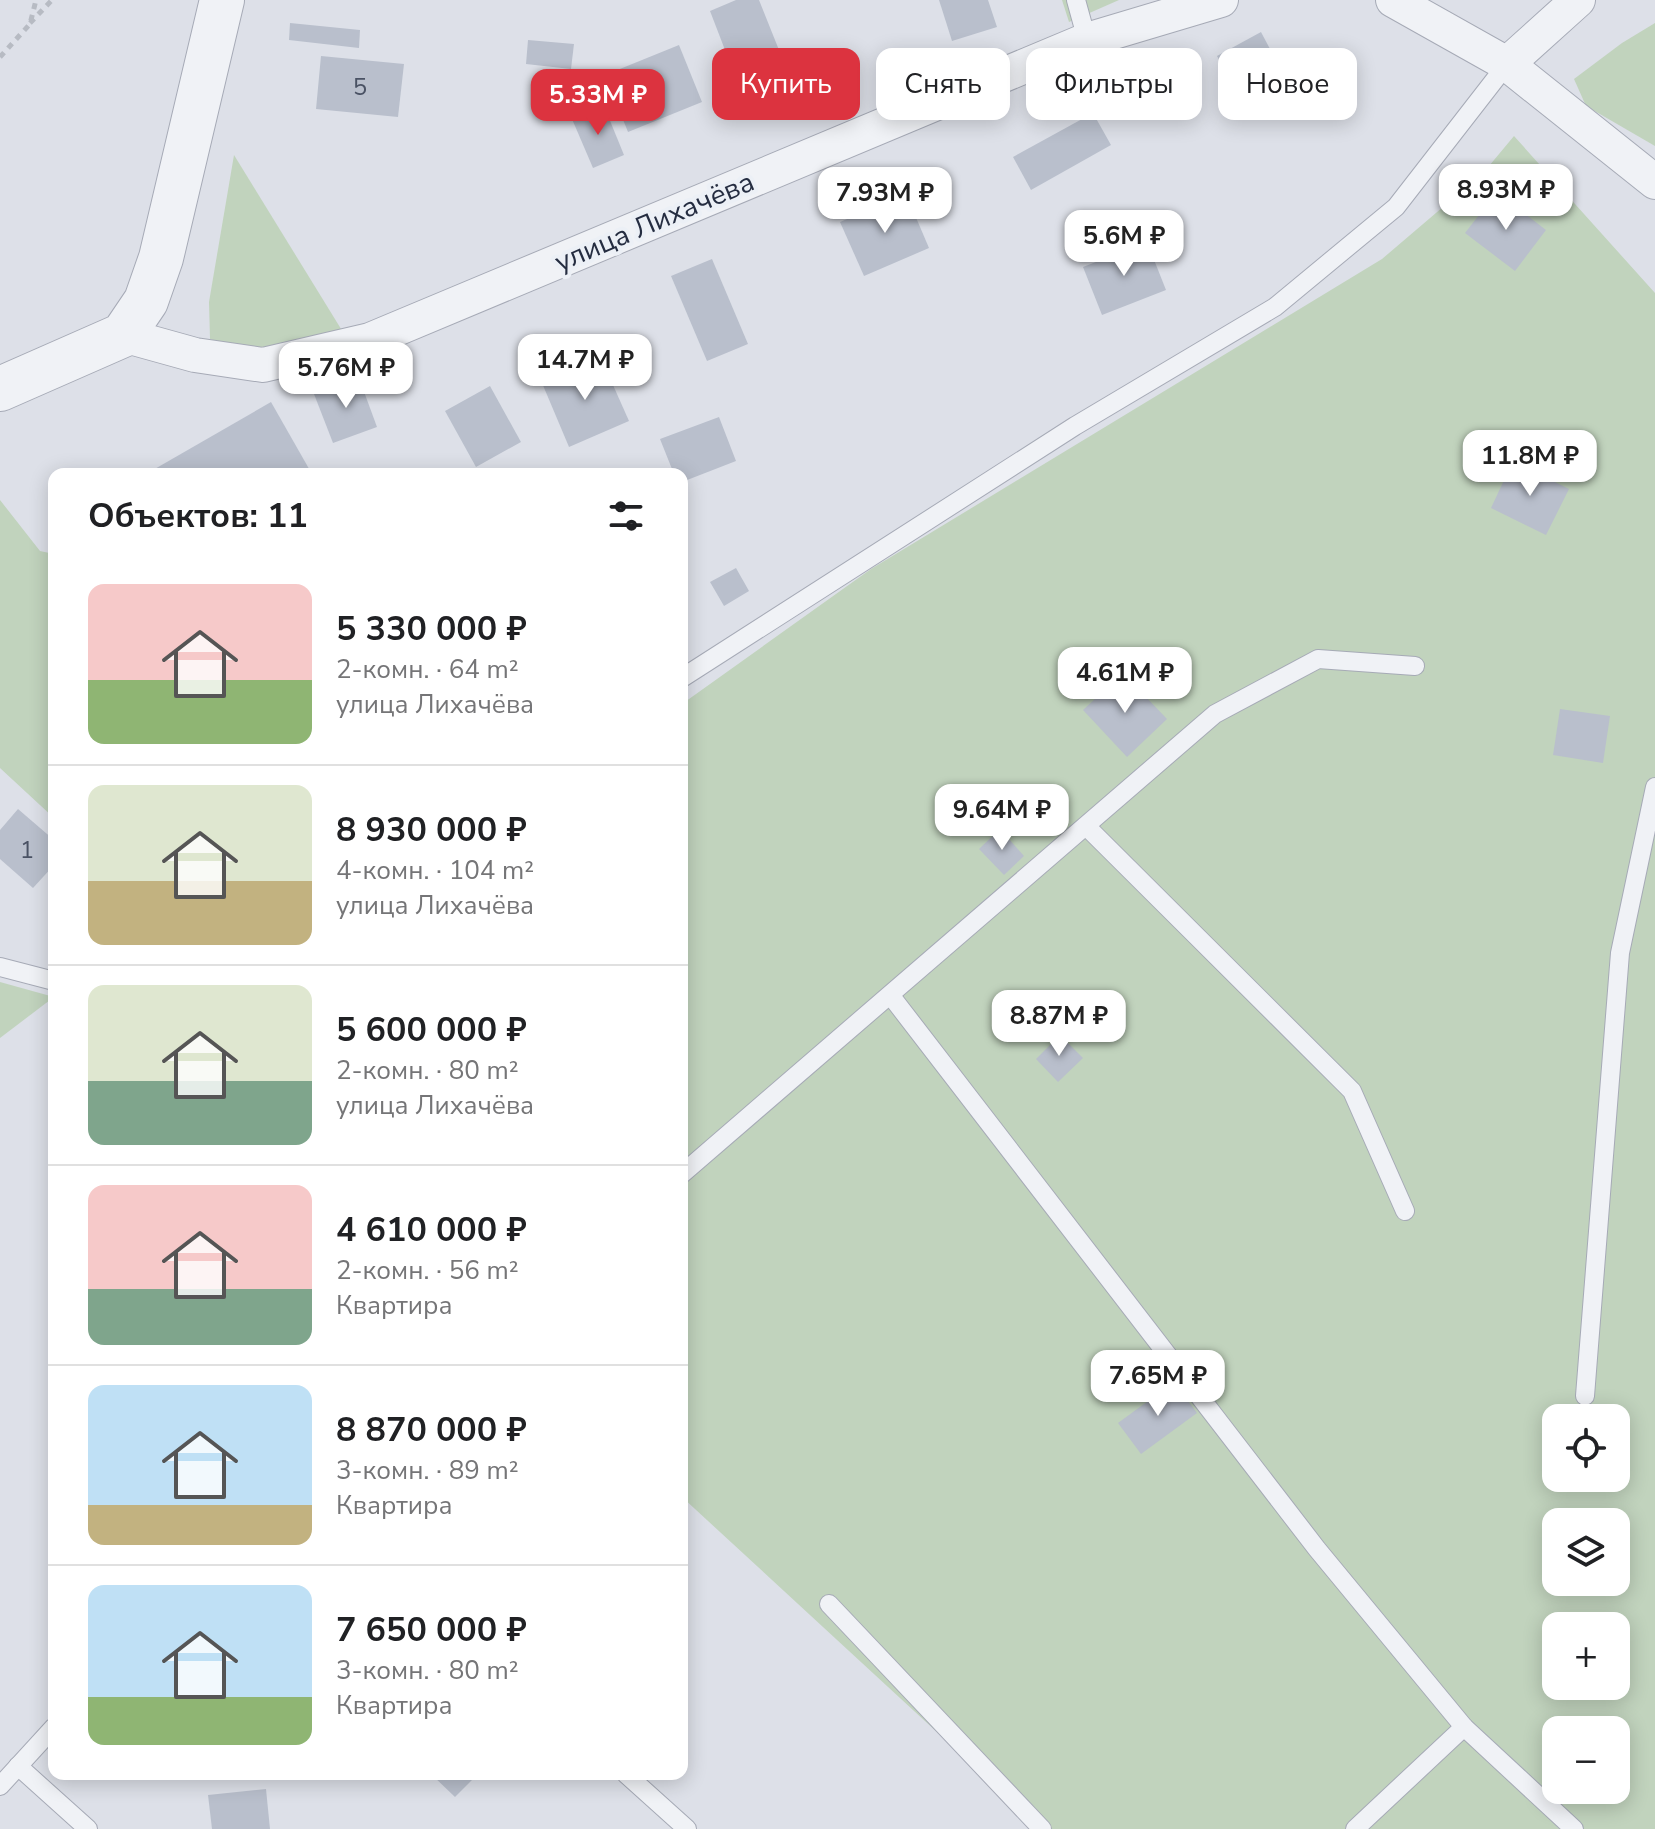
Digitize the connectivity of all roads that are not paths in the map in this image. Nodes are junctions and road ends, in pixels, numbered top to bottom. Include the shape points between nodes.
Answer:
1 (222, 0) edge
2 (1076, 0) edge
3 (1221, 0) edge
4 (1393, 0) edge
5 (1578, 0) edge
6 (1087, 40) junction
7 (1507, 64) junction
8 (1655, 182) edge
9 (123, 335) junction
10 (0, 389) edge
11 (1415, 666) dead end
12 (688, 674) edge
13 (1655, 787) edge
14 (1086, 826) junction
15 (0, 967) edge
16 (48, 979) edge
17 (891, 996) junction
18 (688, 1169) edge
19 (1405, 1211) dead end
20 (1585, 1396) dead end
21 (829, 1604) dead end
22 (1464, 1727) junction
23 (48, 1734) edge
24 (18, 1766) junction
25 (633, 1780) edge
26 (0, 1786) edge
27 (88, 1829) edge
28 (687, 1829) edge
29 (1042, 1829) edge
30 (1355, 1829) edge
31 (1574, 1829) edge

1 - 9 street via 161,258 146,301
2 - 6 lane
3 - 6 street, улица Лихачёва
4 - 7 street
5 - 7 street
6 - 9 street, улица Лихачёва via 370,340 263,365 195,355
7 - 8 street
7 - 12 lane via 1396,207 1275,307 1075,426
9 - 10 street
11 - 14 lane via 1318,659 1215,714
13 - 20 lane via 1620,953
14 - 17 lane
14 - 19 lane via 1352,1091
15 - 16 lane
17 - 18 lane
17 - 22 lane via 1317,1549
21 - 29 lane
22 - 30 lane
22 - 31 lane
23 - 24 lane
24 - 26 lane
24 - 27 lane
25 - 28 lane

